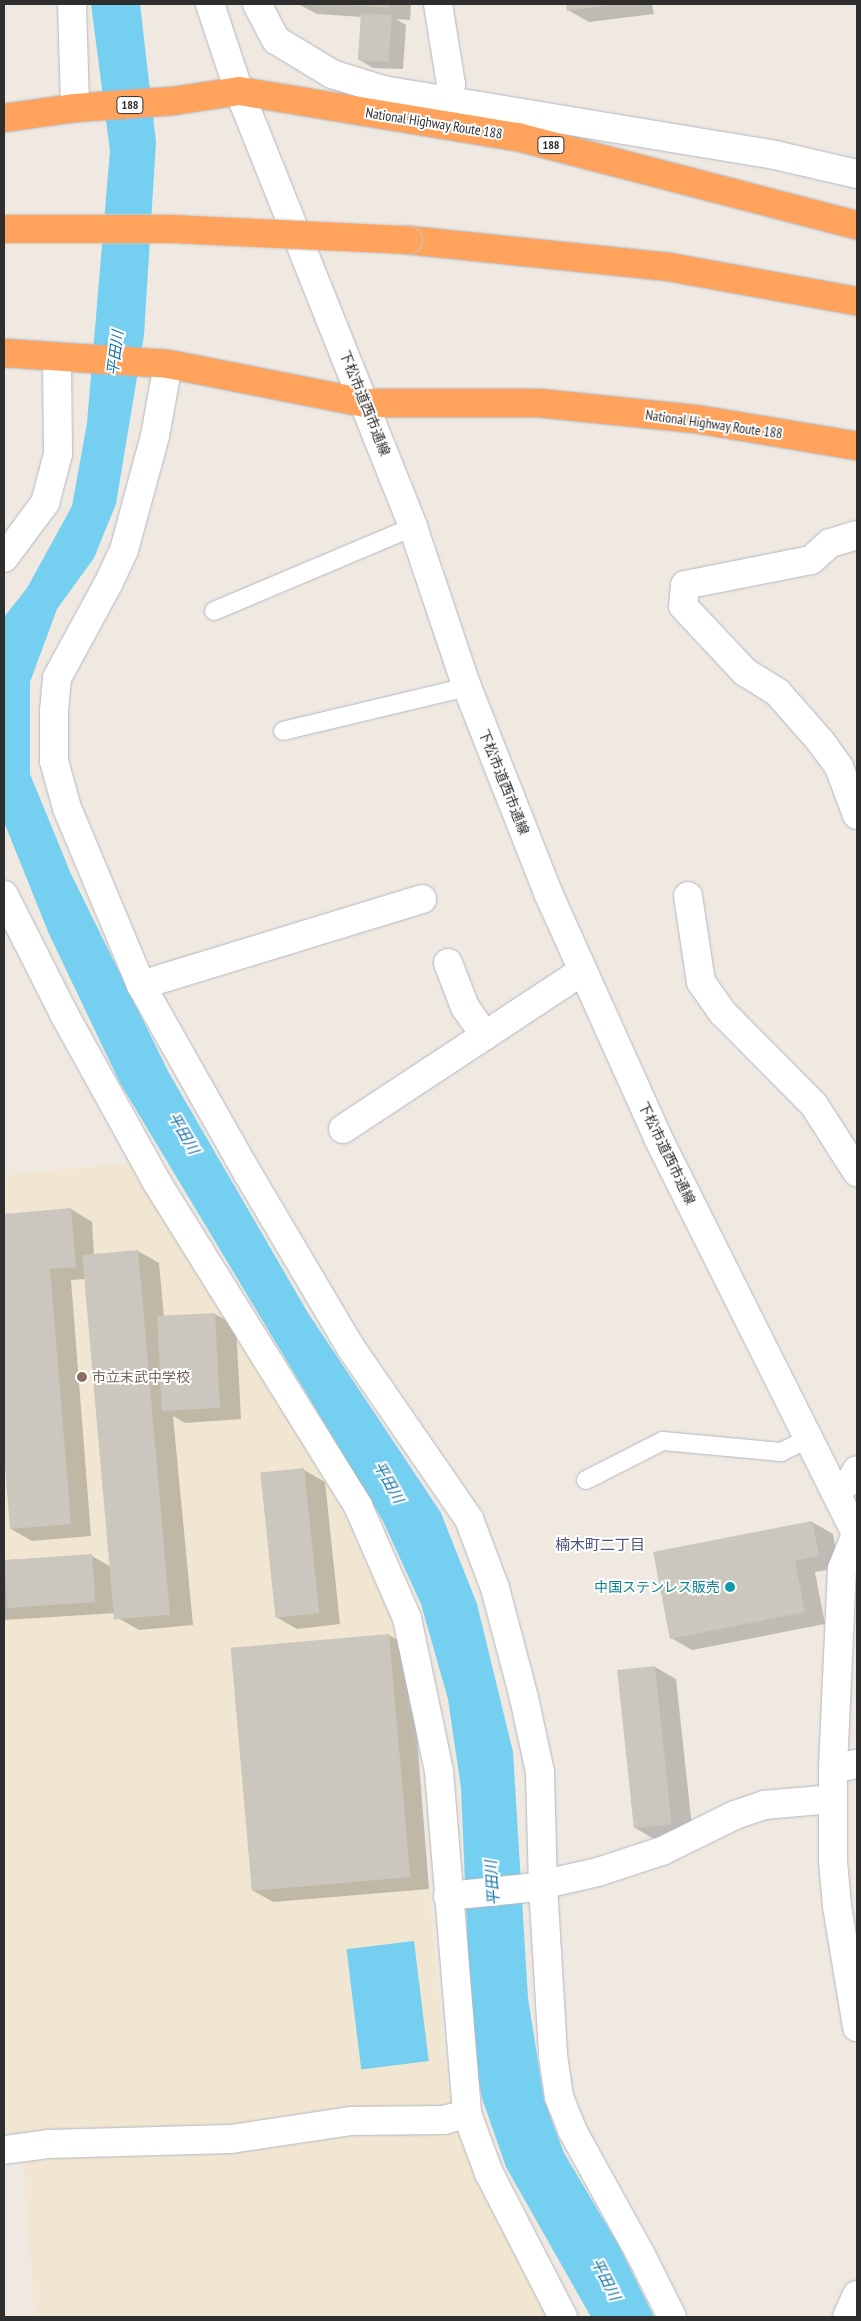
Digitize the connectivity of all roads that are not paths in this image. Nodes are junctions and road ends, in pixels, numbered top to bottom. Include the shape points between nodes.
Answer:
1 (72, 4) edge
2 (210, 4) edge
3 (257, 4) edge
4 (438, 4) edge
5 (239, 91) junction
6 (449, 100) junction
7 (81, 109) junction
8 (4, 118) edge
9 (857, 174) edge
10 (857, 225) edge
11 (4, 229) edge
12 (857, 301) edge
13 (4, 353) edge
14 (67, 358) junction
15 (158, 363) junction
16 (365, 403) junction
17 (857, 446) edge
18 (413, 527) junction
19 (857, 534) edge
20 (4, 558) edge
21 (214, 611) dead end
22 (467, 687) junction
23 (283, 731) dead end
24 (857, 815) edge
25 (4, 895) edge
26 (688, 896) dead end
27 (422, 899) dead end
28 (448, 963) dead end
29 (583, 971) junction
30 (141, 985) junction
31 (485, 1036) junction
32 (343, 1129) dead end
33 (857, 1172) edge
34 (808, 1439) junction
35 (857, 1470) edge
36 (586, 1480) dead end
37 (835, 1492) junction
38 (857, 1535) edge
39 (845, 1767) edge
40 (833, 1799) junction
41 (536, 1886) junction
42 (455, 1895) junction
43 (857, 2028) edge
44 (467, 2114) junction
45 (4, 2150) edge
46 (857, 2295) edge
47 (562, 2317) edge
48 (672, 2317) edge
49 (847, 2317) edge

1 - 7 street
2 - 5 street, 下松市道西市通線
3 - 6 street via 276,40 332,74 383,90
4 - 6 street via 451,84
5 - 7 highway, National Highway Route 188 / 188
5 - 10 highway, National Highway Route 188 / 188 via 518,137
5 - 16 street, 下松市道西市通線
6 - 9 street via 775,155
7 - 8 highway, National Highway Route 188 / 188
11 - 12 highway, bridge via 172,229 408,240 669,267
13 - 14 highway, National Highway Route 188
14 - 15 highway, National Highway Route 188
14 - 20 street via 58,454 45,503
15 - 16 highway, National Highway Route 188
15 - 30 street via 155,436 124,550 57,678 54,710 54,761 67,808
16 - 17 highway, National Highway Route 188 via 538,403 696,419
16 - 18 street, 下松市道西市通線
18 - 21 lane
18 - 22 street, 下松市道西市通線
19 - 24 street via 830,543 811,560 685,585 683,606 745,672 778,693 821,742 839,767
22 - 23 lane
22 - 29 street, 下松市道西市通線 via 549,895
25 - 42 street via 64,1014 156,1181 358,1506 407,1618 439,1771
26 - 33 street via 701,982 722,1013 814,1105
27 - 30 street
28 - 31 street via 465,1007
29 - 31 street
29 - 34 street, 下松市道西市通線 via 659,1140
30 - 41 street via 350,1348 469,1519 496,1588 540,1772
31 - 32 street
34 - 36 lane via 781,1452 663,1441
34 - 37 street, 下松市道西市通線
35 - 37 street via 852,1479
37 - 38 street, 下松市道西市通線
38 - 39 street via 842,1569
39 - 40 street
40 - 41 street via 764,1805 735,1815 662,1852 598,1872
40 - 43 street via 837,1906
41 - 42 street
41 - 48 street via 559,2097 572,2130 642,2255
42 - 44 street
44 - 45 street via 444,2120 352,2121 232,2139 48,2144
44 - 47 street via 489,2173
46 - 49 street

